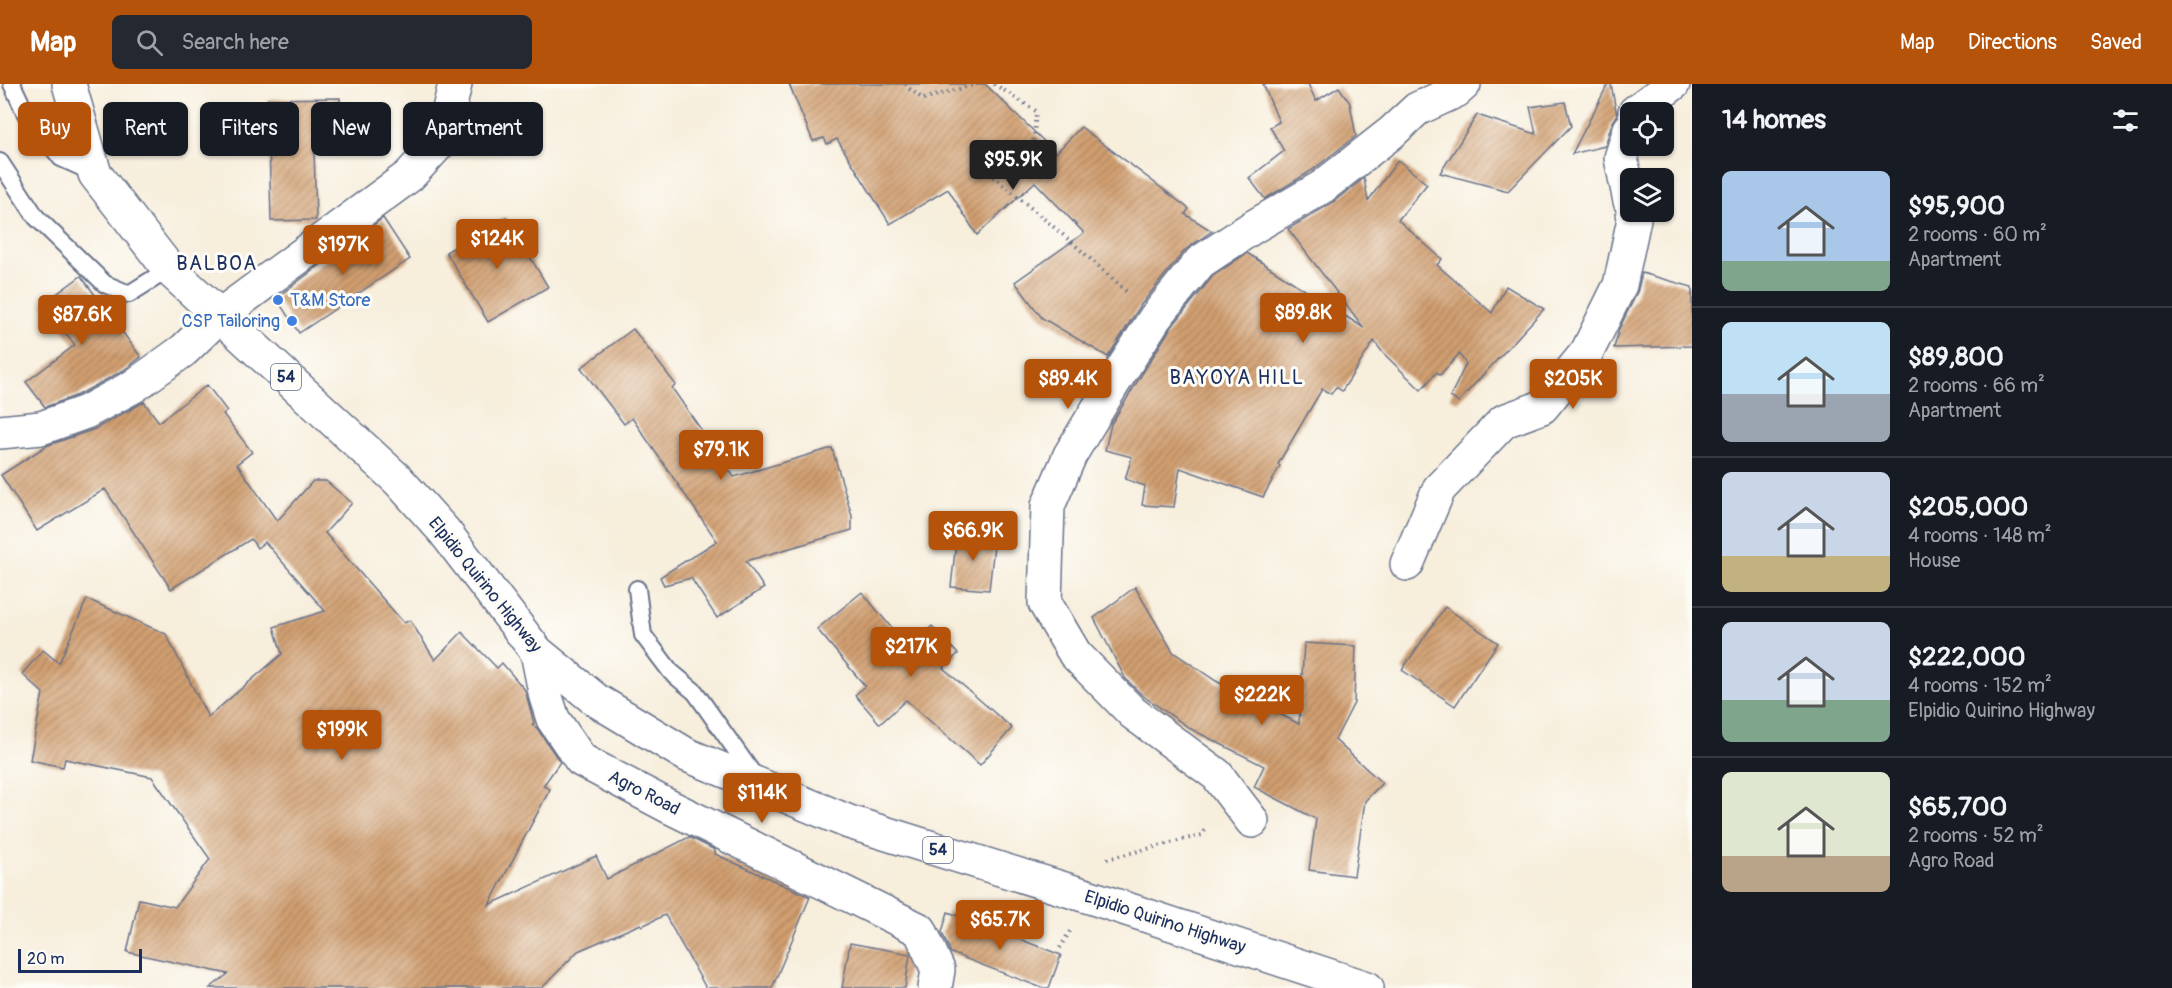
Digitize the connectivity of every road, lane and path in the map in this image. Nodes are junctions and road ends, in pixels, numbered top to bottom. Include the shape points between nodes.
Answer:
1 (12, 84) edge
2 (69, 84) edge
3 (455, 84) edge
4 (906, 84) edge
5 (977, 84) edge
6 (994, 84) edge
7 (1464, 84) edge
8 (1673, 84) edge
9 (1649, 102) edge
10 (0, 162) edge
11 (95, 174) junction
12 (1633, 222) edge
13 (169, 269) junction
14 (219, 316) junction
15 (1155, 318) junction
16 (0, 432) edge
17 (1407, 564) dead end
18 (637, 589) dead end
19 (537, 652) junction
20 (761, 785) junction
21 (1252, 821) joint
22 (1107, 858) dead end
23 (934, 988) edge
24 (1367, 988) edge

1 - 11 lane via 26,114 61,158
2 - 11 main road, Elpidio Quirino Highway / 54
3 - 14 main road via 442,140 409,176
4 - 5 path via 923,99
6 - 15 path via 1036,111 1033,146 988,172
7 - 15 main road via 1417,109 1322,187 1200,262
8 - 9 main road
10 - 13 lane via 36,217 105,284 129,294
11 - 13 main road, Elpidio Quirino Highway / 54
12 - 17 main road via 1620,285 1587,352 1542,407 1504,421 1439,489
13 - 14 main road, Elpidio Quirino Highway / 54
14 - 16 main road via 184,350 134,386 86,412 41,428
14 - 19 main road, Elpidio Quirino Highway / 54 via 398,480 444,531
15 - 21 main road via 1070,455 1048,506 1045,603 1075,654 1133,713 1217,775
18 - 20 lane via 643,635 671,672 695,692
19 - 20 main road, Elpidio Quirino Highway / 54 via 596,700 687,755
19 - 23 main road, Agro Road via 553,720 581,760 920,930 939,970
20 - 24 main road, Elpidio Quirino Highway / 54 via 849,822
21 - 22 path via 1216,811 1202,835

